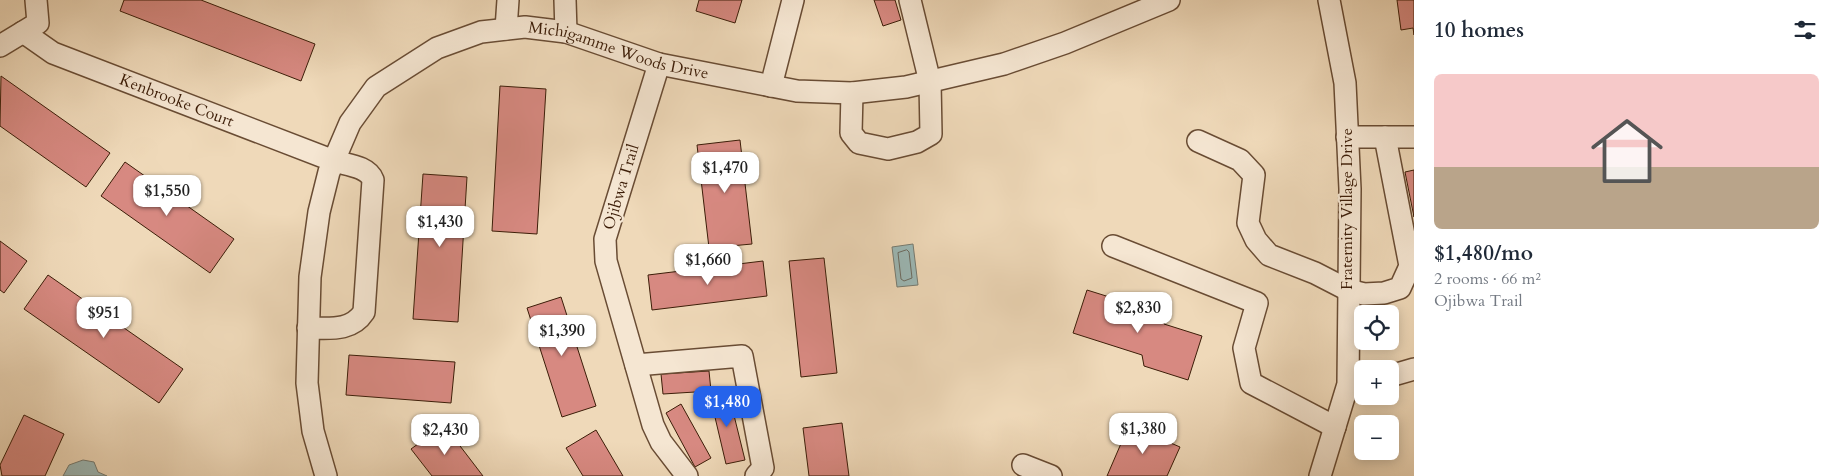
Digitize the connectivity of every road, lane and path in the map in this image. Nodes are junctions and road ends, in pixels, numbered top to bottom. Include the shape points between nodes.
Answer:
1 (36, 0) edge
2 (508, 0) edge
3 (565, 0) edge
4 (793, 0) edge
5 (910, 0) edge
6 (1169, 0) edge
7 (1329, 0) edge
8 (506, 30) junction
9 (23, 32) junction
10 (566, 32) junction
11 (0, 46) edge
12 (658, 64) junction
13 (930, 82) junction
14 (771, 86) junction
15 (852, 93) junction
16 (1347, 137) junction
17 (1385, 137) junction
18 (1414, 138) edge
19 (1198, 141) dead end
20 (334, 161) junction
21 (1113, 246) dead end
22 (1348, 290) junction
23 (308, 328) junction
24 (636, 365) junction
25 (1414, 368) edge
26 (1354, 370) edge
27 (1399, 373) edge
28 (1354, 385) edge
29 (1335, 427) junction
30 (1023, 465) dead end
31 (326, 476) edge
32 (687, 476) edge
33 (756, 476) edge
34 (1051, 476) edge
35 (1320, 476) edge

1 - 9 street via 38,23
2 - 8 street
3 - 10 street
4 - 14 street
5 - 13 street
6 - 13 street, Michigamme Woods Drive via 1004,64
7 - 16 street, Fraternity Village Drive via 1345,83
8 - 10 street, Michigamme Woods Drive via 526,27
8 - 20 street, Michigamme Woods Drive via 481,32 437,48 376,87 350,122
9 - 11 street
9 - 20 street, Kenbrooke Court via 53,53
10 - 12 street, Michigamme Woods Drive
12 - 14 street, Michigamme Woods Drive
12 - 24 street, Ojibwa Trail via 605,238 606,260
13 - 15 street, Michigamme Woods Drive
13 - 15 street via 931,134 917,142 888,149 859,143 852,133
14 - 15 street, Michigamme Woods Drive via 797,91
16 - 17 street
16 - 22 street, Fraternity Village Drive via 1350,189
17 - 18 street
17 - 22 street via 1410,266 1400,288 1364,294
19 - 22 street via 1240,160 1254,175 1248,223 1256,240 1269,255
20 - 23 street, Michigamme Woods Drive via 319,212 310,277
20 - 23 street, Kenbrooke Court via 366,171 373,180 364,312 359,320 341,328
21 - 29 street via 1257,303 1244,348 1251,383
22 - 26 street, Fraternity Village Drive
23 - 31 street, Michigamme Woods Drive via 307,383 313,431
24 - 32 street, Ojibwa Trail via 657,434
24 - 33 street via 742,356 763,468
25 - 27 street
28 - 29 street, Fraternity Village Drive
29 - 35 street, Fraternity Village Drive
30 - 34 street

